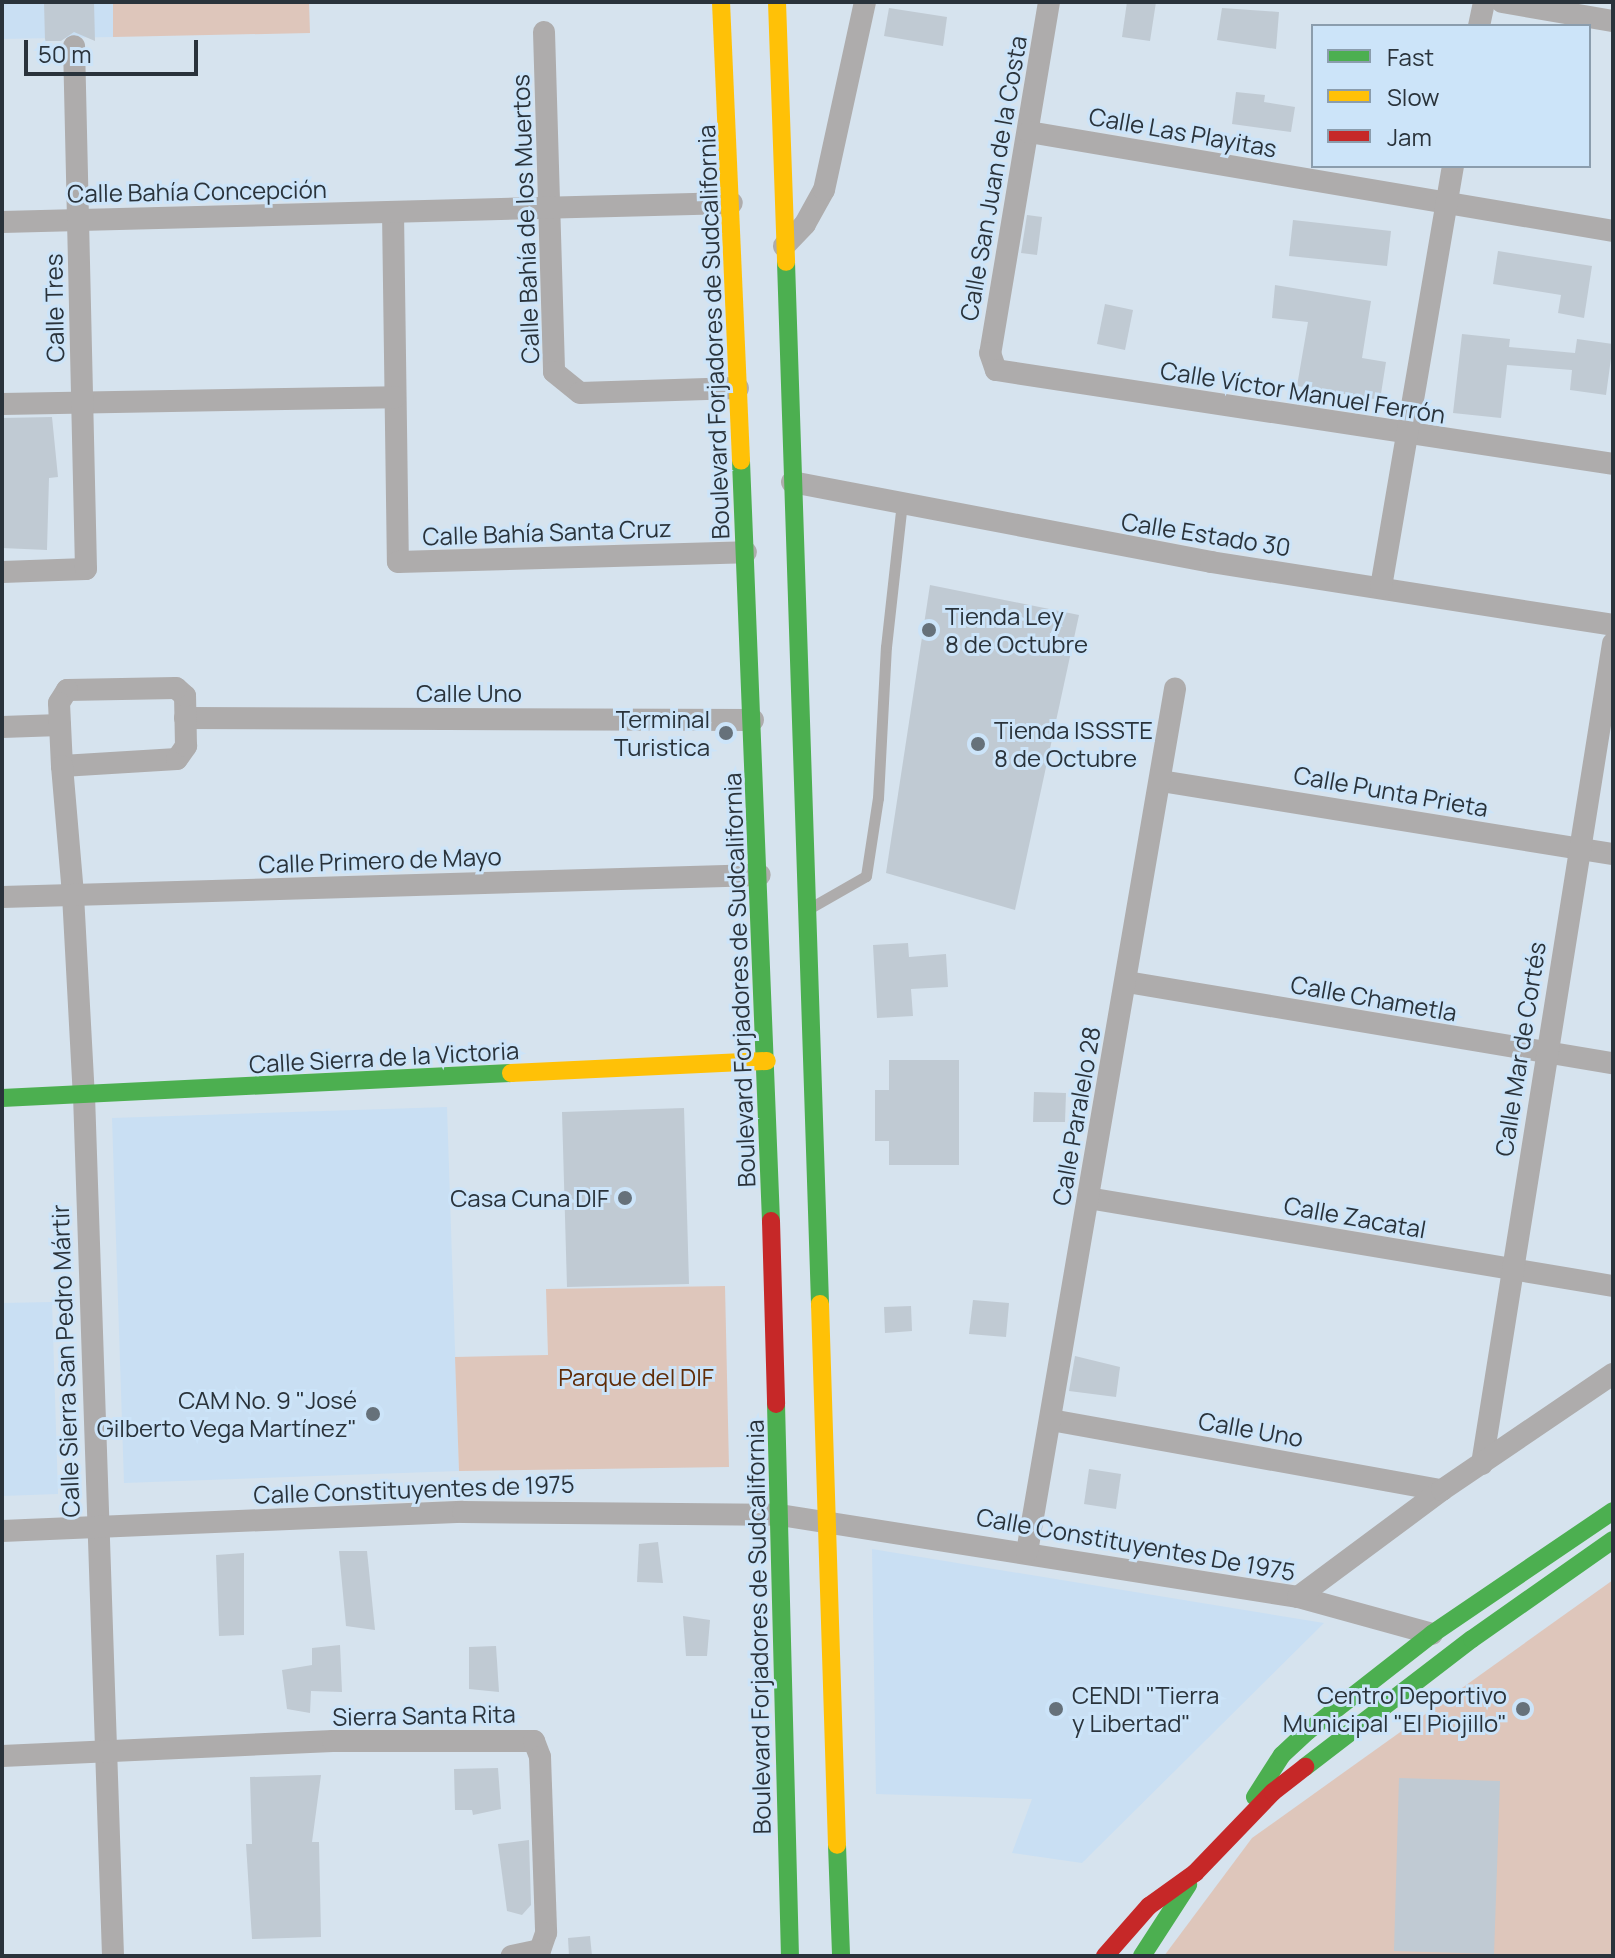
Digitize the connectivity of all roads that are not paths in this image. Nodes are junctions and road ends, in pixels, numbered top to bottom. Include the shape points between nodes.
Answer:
1 (721, 2) edge
2 (777, 2) edge
3 (865, 2) edge
4 (1049, 2) edge
5 (1484, 2) edge
6 (1502, 2) edge
7 (1613, 21) edge
8 (1479, 24) edge
9 (544, 32) dead end
10 (74, 46) dead end
11 (1029, 132) junction
12 (1453, 168) edge
13 (732, 203) junction
14 (1446, 203) junction
15 (551, 208) junction
16 (393, 212) junction
17 (78, 220) junction
18 (2, 222) edge
19 (1613, 231) edge
20 (784, 246) junction
21 (990, 363) joint
22 (738, 388) junction
23 (395, 397) junction
24 (83, 402) junction
25 (2, 404) edge
26 (1408, 435) junction
27 (1613, 464) edge
28 (792, 482) junction
29 (902, 503) junction
30 (746, 552) junction
31 (2, 572) edge
32 (1381, 587) junction
33 (1613, 625) edge
34 (1613, 643) edge
35 (1175, 689) dead end
36 (185, 718) junction
37 (753, 720) junction
38 (60, 725) junction
39 (2, 727) edge
40 (62, 766) junction
41 (1161, 781) junction
42 (1579, 850) junction
43 (1613, 854) edge
44 (760, 875) junction
45 (73, 895) junction
46 (2, 897) edge
47 (806, 911) junction
48 (1127, 982) junction
49 (1545, 1053) junction
50 (767, 1061) junction
51 (1613, 1063) edge
52 (84, 1095) junction
53 (2, 1098) edge
54 (1088, 1198) junction
55 (1510, 1272) junction
56 (1613, 1286) edge
57 (1613, 1374) edge
58 (1051, 1420) junction
59 (1482, 1464) junction
60 (1442, 1490) junction
61 (1613, 1511) edge
62 (780, 1515) junction
63 (828, 1519) junction
64 (96, 1529) junction
65 (2, 1531) edge
66 (1613, 1540) edge
67 (1027, 1552) junction
68 (1298, 1597) junction
69 (1432, 1634) junction
70 (104, 1753) junction
71 (2, 1756) edge
72 (1244, 1821) junction
73 (1195, 1873) junction
74 (113, 1956) edge
75 (512, 1956) edge
76 (790, 1956) edge
77 (841, 1956) edge
78 (1105, 1956) edge
79 (1142, 1956) edge

1 - 13 main road, Boulevard Forjadores de Sudcalifornia
2 - 20 main road
3 - 20 street via 824,190 805,224
4 - 11 street, Calle San Juan de la Costa
5 - 8 street
6 - 7 street
9 - 15 street, Calle Bahía de los Muertos
10 - 17 street, Calle Tres
11 - 14 street, Calle Las Playitas
11 - 21 street, Calle San Juan de la Costa
12 - 14 street
13 - 15 street, Calle Bahía Concepción
13 - 22 main road, Boulevard Forjadores de Sudcalifornia
14 - 19 street, Calle Las Playitas
14 - 26 street
15 - 16 street, Calle Bahía Concepción
15 - 22 street, Calle Bahía de los Muertos via 554,372 580,393
16 - 17 street, Calle Bahía Concepción
16 - 23 street
17 - 18 street, Calle Bahía Concepción
17 - 24 street, Calle Tres
20 - 28 main road
21 - 26 street, Calle Víctor Manuel Ferrón via 996,370
22 - 30 main road, Boulevard Forjadores de Sudcalifornia
23 - 24 street
23 - 30 street, Calle Bahía Santa Cruz via 398,562
24 - 25 street
24 - 31 street, Calle Tres via 86,569
26 - 27 street, Calle Víctor Manuel Ferrón
26 - 32 street
28 - 29 street, Calle Estado 30
28 - 47 main road
29 - 32 street, Calle Estado 30 via 1211,562
29 - 47 lane via 886,647 878,798 866,876
30 - 37 main road, Boulevard Forjadores de Sudcalifornia
32 - 33 street, Calle Estado 30
34 - 42 street, Calle Mar de Cortés
35 - 41 street, Calle Paralelo 28
36 - 37 street, Calle Uno
36 - 38 street, Calle Sierra San Pedro Mártir via 185,696 176,688 67,690 59,703
36 - 40 street via 186,746 177,759
37 - 44 main road, Boulevard Forjadores de Sudcalifornia
38 - 39 street
38 - 40 street, Calle Sierra San Pedro Mártir
40 - 45 street, Calle Sierra San Pedro Mártir
41 - 42 street, Calle Punta Prieta
41 - 48 street, Calle Paralelo 28
42 - 43 street, Calle Punta Prieta
42 - 49 street, Calle Mar de Cortés
44 - 45 street, Calle Primero de Mayo
44 - 50 main road, Boulevard Forjadores de Sudcalifornia
45 - 46 street, Calle Primero de Mayo
45 - 52 street, Calle Sierra San Pedro Mártir
47 - 63 main road
48 - 49 street, Calle Chametla
48 - 54 street, Calle Paralelo 28
49 - 51 street, Calle Chametla
49 - 55 street, Calle Mar de Cortés
50 - 52 main road, Calle Sierra de la Victoria
50 - 62 main road, Boulevard Forjadores de Sudcalifornia
52 - 53 main road, Calle Sierra de la Victoria
52 - 64 street, Calle Sierra San Pedro Mártir
54 - 55 street, Calle Zacatal
54 - 58 street, Calle Paralelo 28
55 - 56 street, Calle Zacatal
55 - 59 street, Calle Mar de Cortés
57 - 59 street
58 - 60 street, Calle Uno
58 - 67 street, Calle Paralelo 28
59 - 60 street
60 - 68 street
61 - 69 main road
62 - 63 street, Calle Constituyentes de 1975
62 - 64 street, Calle Constituyentes de 1975 via 463,1512
62 - 76 main road, Boulevard Forjadores de Sudcalifornia
63 - 67 street, Calle Constituyentes De 1975
63 - 77 main road
64 - 65 street, Calle Constituyentes de 1975
64 - 70 street, Calle Sierra San Pedro Mártir
66 - 72 main road via 1472,1639 1273,1792
67 - 68 street, Calle Constituyentes De 1975
68 - 69 street, Calle Constituyentes De 1975
69 - 72 main road via 1282,1755
70 - 71 street
70 - 74 street, Calle Sierra San Pedro Mártir
70 - 75 street, Sierra Santa Rita via 333,1741 534,1741 540,1757 546,1933 540,1950
72 - 73 main road
73 - 78 main road via 1149,1906
73 - 79 main road

